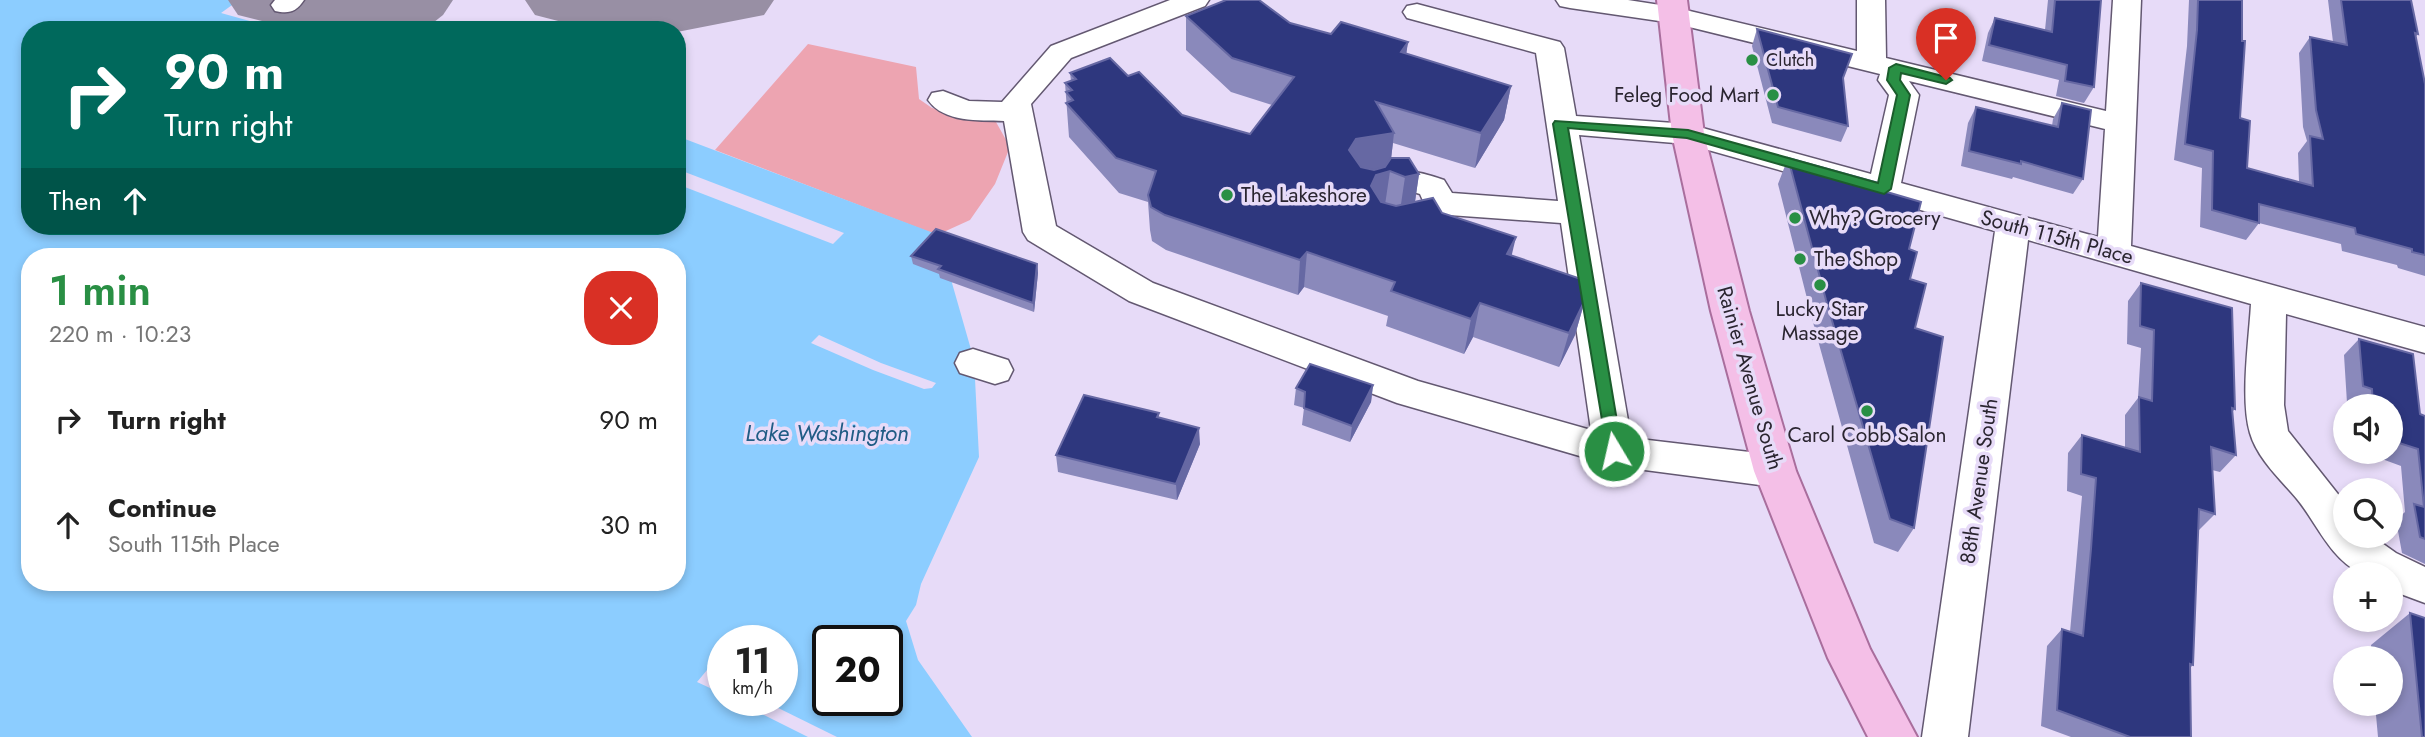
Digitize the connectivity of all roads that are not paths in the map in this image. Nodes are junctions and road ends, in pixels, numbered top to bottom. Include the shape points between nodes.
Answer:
1 (1195, 0) edge
2 (1570, 0) edge
3 (1871, 0) edge
4 (2127, 0) edge
5 (1673, 8) edge
6 (1418, 12) dead end
7 (1122, 13) edge
8 (1883, 65) junction
9 (943, 100) dead end
10 (1018, 112) junction
11 (1560, 124) junction
12 (2122, 124) junction
13 (1688, 134) junction
14 (1884, 189) junction
15 (1440, 203) joint
16 (1378, 205) edge
17 (1576, 213) junction
18 (2013, 225) junction
19 (2114, 253) junction
20 (2269, 296) junction
21 (2425, 340) edge
22 (1614, 451) junction
23 (1775, 471) junction
24 (2333, 518) edge
25 (2355, 548) edge
26 (2425, 585) edge
27 (1893, 737) edge
28 (1945, 737) edge

1 - 7 street
2 - 5 street
3 - 8 street
4 - 12 street
5 - 8 street
5 - 13 main road, Rainier Avenue South
6 - 11 street via 1550,48
7 - 10 street via 1060,51 1016,103
8 - 12 street
8 - 14 street via 1904,95
9 - 10 street via 963,110
10 - 22 street via 1040,232 1141,292 1410,393
11 - 13 street, South 115th Place
11 - 17 street
12 - 19 street
13 - 14 street, South 115th Place
13 - 23 main road, Rainier Avenue South via 1730,311
14 - 18 street, South 115th Place
15 - 16 street via 1430,219 1391,227
15 - 17 lane
17 - 22 street
18 - 19 street, South 115th Place
18 - 28 street, 88th Avenue South
19 - 20 street, South 115th Place
20 - 21 street, South 115th Place
20 - 24 street via 2265,405 2269,434
22 - 23 street
23 - 27 main road, Rainier Avenue South via 1851,658
25 - 26 street

